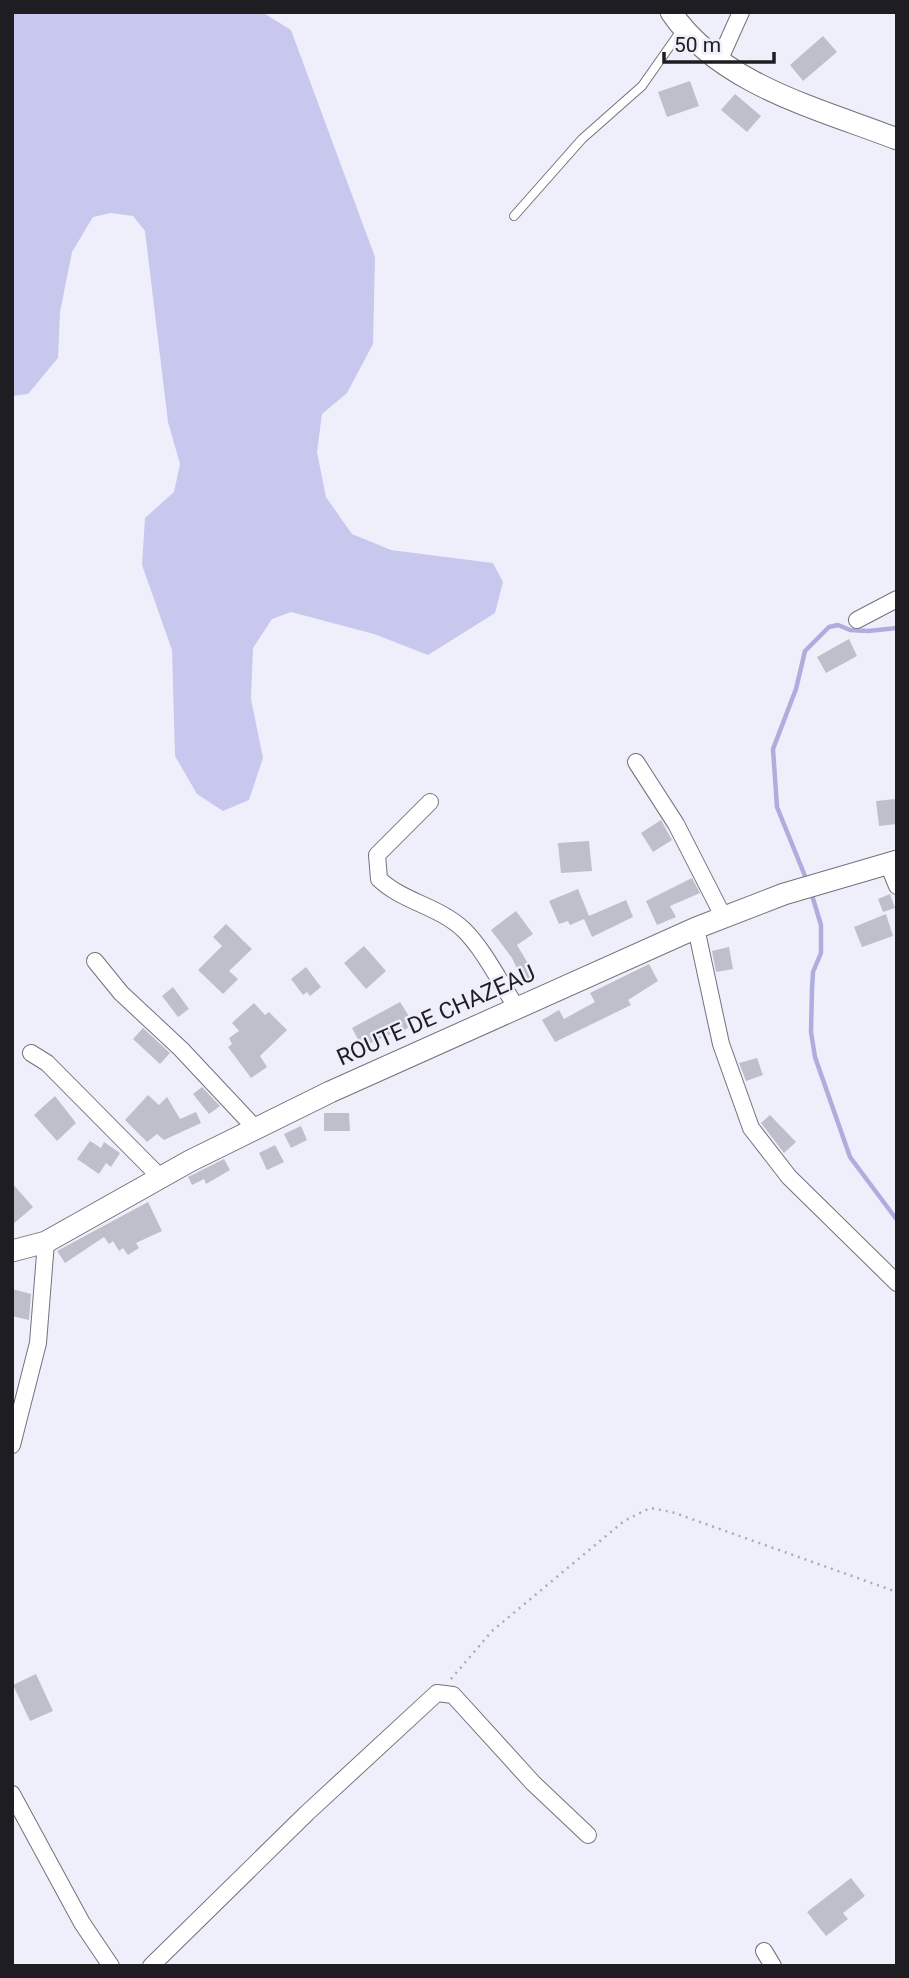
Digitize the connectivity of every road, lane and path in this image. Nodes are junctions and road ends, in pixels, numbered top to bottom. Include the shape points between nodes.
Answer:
1 (741, 12) edge
2 (677, 21) edge
3 (719, 61) junction
4 (897, 139) edge
5 (514, 216) dead end
6 (897, 599) edge
7 (857, 620) dead end
8 (636, 762) dead end
9 (430, 802) dead end
10 (893, 862) edge
11 (897, 886) edge
12 (723, 916) junction
13 (696, 928) junction
14 (94, 961) dead end
15 (517, 1008) junction
16 (31, 1053) dead end
17 (256, 1129) junction
18 (160, 1177) junction
19 (46, 1241) junction
20 (12, 1251) edge
21 (894, 1273) edge
22 (12, 1443) edge
23 (897, 1592) edge
24 (446, 1692) junction
25 (12, 1794) edge
26 (588, 1835) dead end
27 (111, 1966) edge
28 (151, 1966) edge

1 - 3 street
2 - 3 main road
2 - 5 lane via 642,86 582,139
3 - 4 main road via 775,92
6 - 7 street
8 - 12 street via 677,824
9 - 15 street via 377,855 379,879 393,893 429,906 463,930
10 - 11 street
10 - 12 main road, ROUTE DE CHAZEAU
12 - 13 main road, ROUTE DE CHAZEAU
13 - 15 main road, ROUTE DE CHAZEAU
13 - 21 street via 720,1045 751,1128 789,1177
14 - 17 street
15 - 17 main road, ROUTE DE CHAZEAU
16 - 18 street via 47,1063
17 - 18 main road, ROUTE DE CHAZEAU
18 - 19 main road, ROUTE DE CHAZEAU
19 - 20 main road, ROUTE DE CHAZEAU
19 - 22 street via 38,1343
23 - 24 path via 650,1508 624,1521 492,1631 457,1671
24 - 26 street
24 - 28 street via 437,1693 407,1720
25 - 27 street via 82,1923

